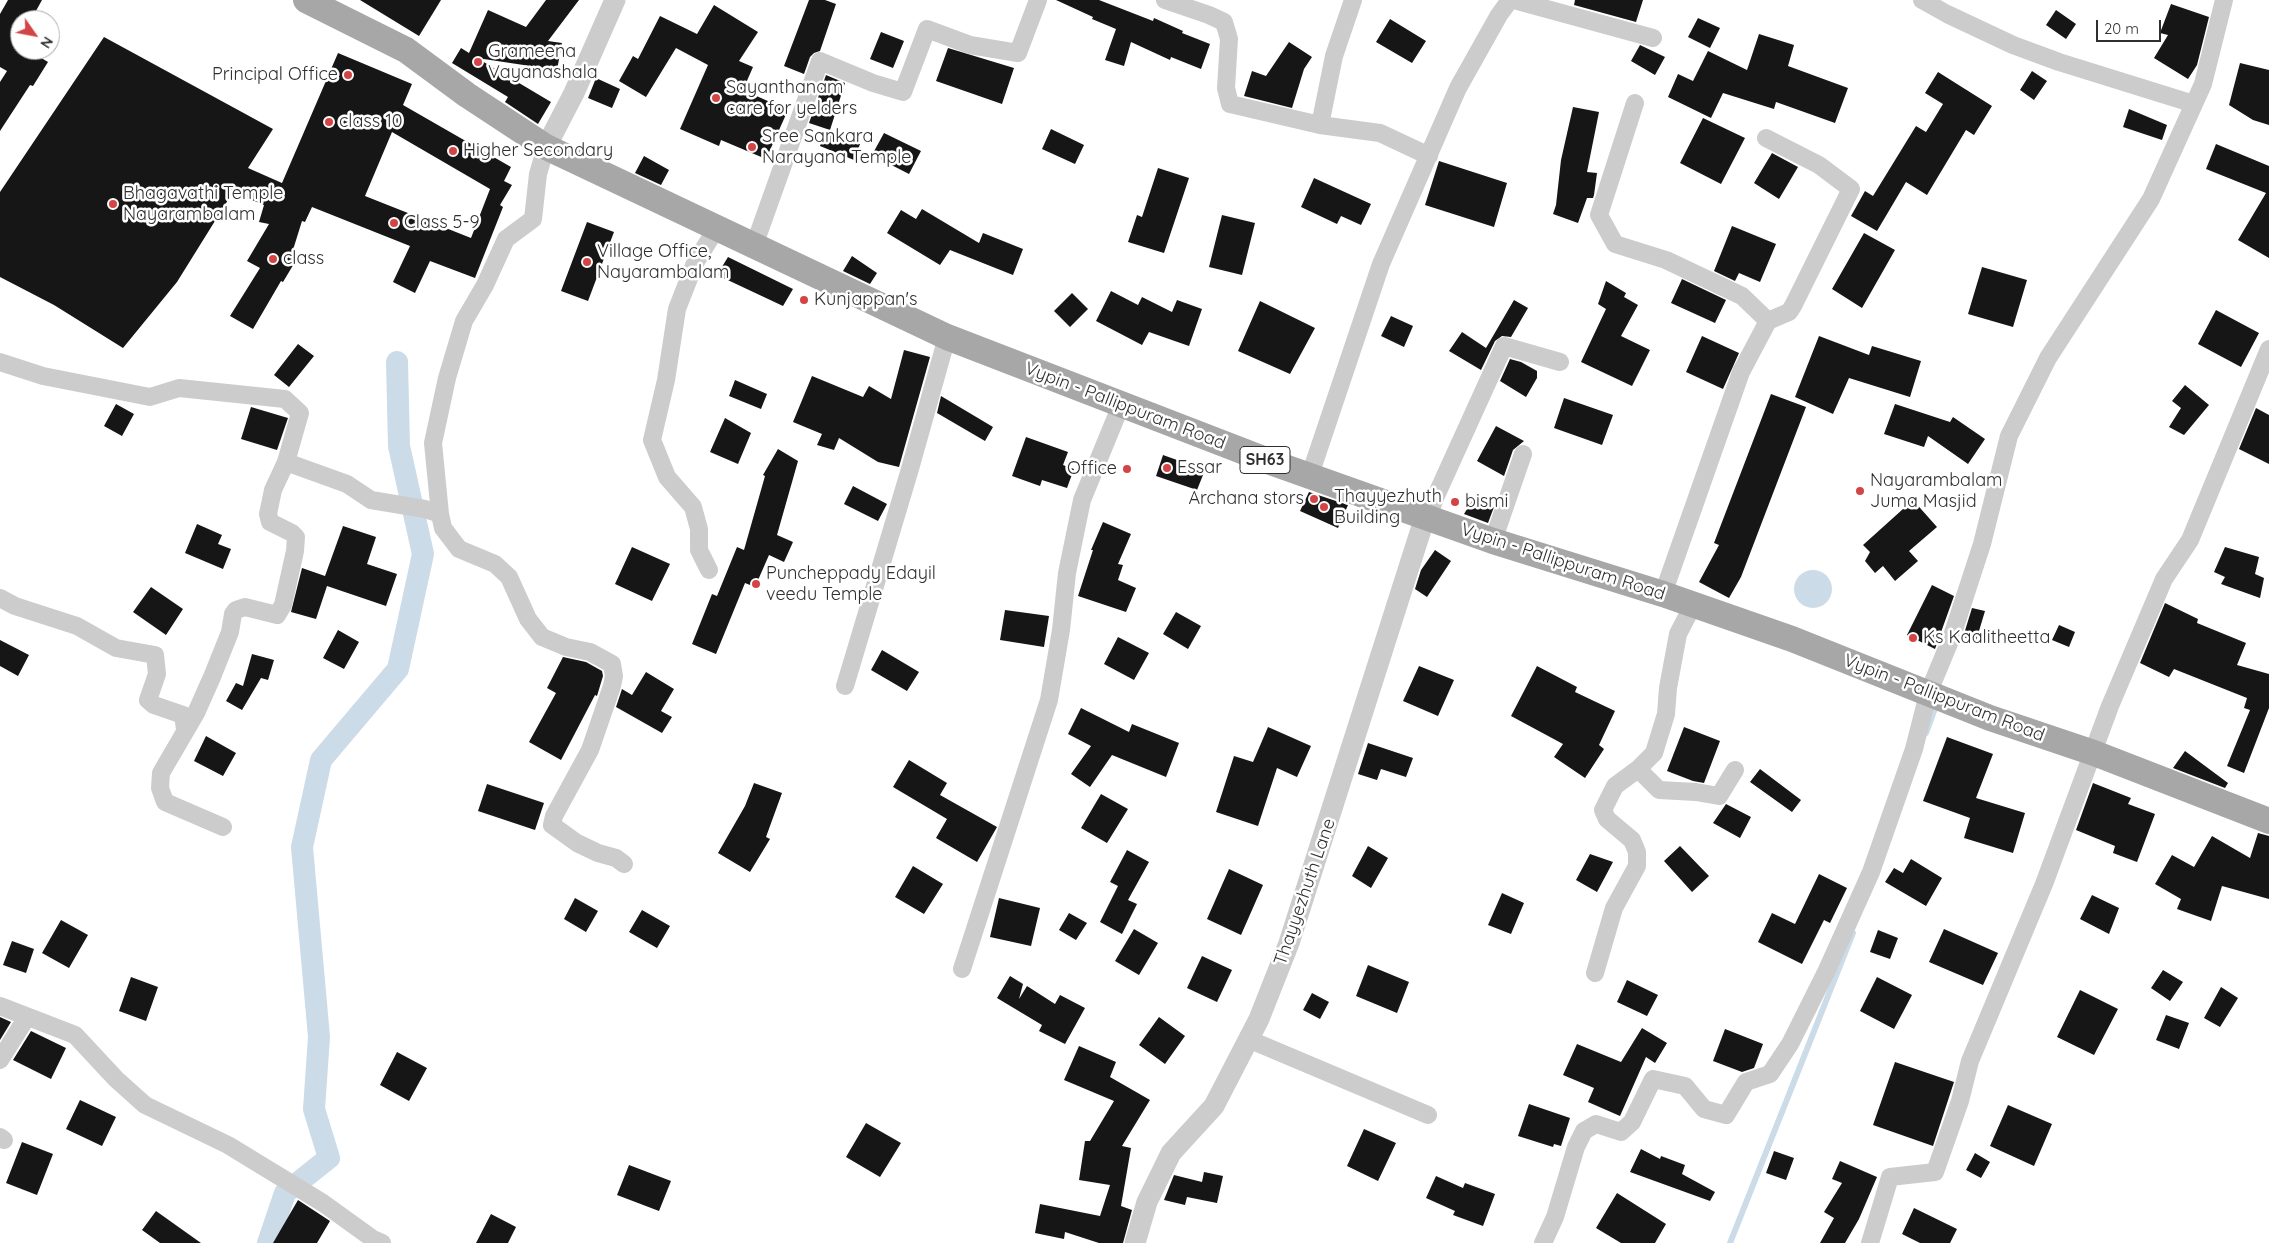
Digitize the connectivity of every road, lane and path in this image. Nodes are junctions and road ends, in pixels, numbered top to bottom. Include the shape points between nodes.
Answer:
1 (306, 0) edge
2 (615, 0) edge
3 (1038, 0) edge
4 (1165, 0) edge
5 (1353, 0) edge
6 (1510, 0) edge
7 (1514, 0) edge
8 (1922, 0) edge
9 (2224, 0) edge
10 (1653, 38) dead end
11 (1635, 103) dead end
12 (2194, 104) junction
13 (1320, 125) junction
14 (1766, 138) dead end
15 (546, 147) junction
16 (1429, 156) junction
17 (716, 229) junction
18 (754, 246) junction
19 (1768, 321) junction
20 (947, 337) junction
21 (2269, 349) edge
22 (0, 362) edge
23 (1560, 362) dead end
24 (1121, 405) junction
25 (1523, 454) dead end
26 (286, 462) junction
27 (1310, 475) junction
28 (433, 512) junction
29 (1427, 518) junction
30 (1493, 541) junction
31 (709, 570) dead end
32 (1662, 594) junction
33 (0, 598) edge
34 (1693, 605) junction
35 (845, 686) dead end
36 (1928, 694) junction
37 (185, 729) junction
38 (2094, 753) junction
39 (1638, 769) junction
40 (1735, 770) dead end
41 (2269, 821) edge
42 (223, 827) dead end
43 (624, 864) dead end
44 (962, 969) dead end
45 (1595, 973) dead end
46 (0, 1006) edge
47 (27, 1017) junction
48 (1248, 1039) junction
49 (0, 1060) edge
50 (1428, 1115) dead end
51 (382, 1243) edge
52 (1135, 1243) edge
53 (1543, 1243) edge
54 (1870, 1243) edge

1 - 15 main road, Vypin - Pallippuram Road / SH63 via 406,50
2 - 15 street
3 - 18 street via 1018,53 970,45 927,28 903,92 820,61
4 - 13 street via 1224,22 1229,39 1226,88 1230,104
5 - 13 street via 1334,56
6 - 16 street via 1458,88
7 - 10 street
8 - 12 street via 2013,45
9 - 12 street via 2203,84
11 - 19 street via 1600,215 1614,244 1666,260 1742,296
12 - 36 street via 2151,199 2048,358 2008,436 1982,544 1952,636
13 - 16 street via 1380,133
14 - 19 street via 1818,165 1851,188 1793,306 1789,312
15 - 17 main road, Vypin - Pallippuram Road / SH63
15 - 28 street via 538,174 533,219 506,239 461,330 433,443
16 - 27 street via 1381,264
17 - 18 main road, Vypin - Pallippuram Road / SH63
17 - 31 street via 695,264 677,309 666,380 652,440 667,476 692,508 699,530 699,550
18 - 20 main road, Vypin - Pallippuram Road / SH63
19 - 32 street via 1741,372
20 - 24 main road, Vypin - Pallippuram Road / SH63
20 - 35 street
21 - 38 street via 2190,540 2164,579 2110,706
22 - 26 street via 44,376 150,397 179,388 285,399 300,412
23 - 29 street via 1504,346
24 - 27 main road, Vypin - Pallippuram Road / SH63
24 - 44 street via 1082,500 1067,573 1049,700
25 - 30 street
26 - 28 street via 347,484 371,500
26 - 37 street via 273,490 268,514 270,522 292,533 297,541 283,605 277,615 245,607 236,610 223,652 196,713
27 - 29 main road, Vypin - Pallippuram Road / SH63
28 - 43 street via 459,548 495,564 509,577 528,619 542,637 590,652 612,664 612,686 590,750 552,825 578,843
29 - 30 main road, Vypin - Pallippuram Road / SH63
29 - 48 street, Thayyezhuth Lane via 1289,943
30 - 32 main road, Vypin - Pallippuram Road / SH63
32 - 34 main road, Vypin - Pallippuram Road / SH63
33 - 37 street via 77,626 116,648 155,655 156,674 148,700 182,715
34 - 36 main road, Vypin - Pallippuram Road / SH63 via 1792,639
34 - 39 street via 1678,634 1666,714 1654,754
36 - 38 main road, Vypin - Pallippuram Road / SH63
36 - 53 street via 1914,749 1871,872 1827,970 1790,1044 1770,1074 1746,1082 1726,1115 1704,1109 1685,1086 1653,1079 1632,1122 1621,1132 1596,1124 1584,1131
37 - 42 street via 161,773 160,788 165,802
38 - 41 main road, Vypin - Pallippuram Road / SH63
38 - 54 street via 2044,884 1970,1061 1935,1172 1890,1177
39 - 40 street via 1659,790 1719,796
39 - 45 street via 1615,786 1603,810 1607,819 1632,840 1637,852 1637,866 1614,908
46 - 47 street
47 - 49 street
47 - 51 street via 75,1035 145,1105 228,1145
48 - 50 street
48 - 52 street, Thayyezhuth Lane via 1214,1106 1172,1154 1147,1202

